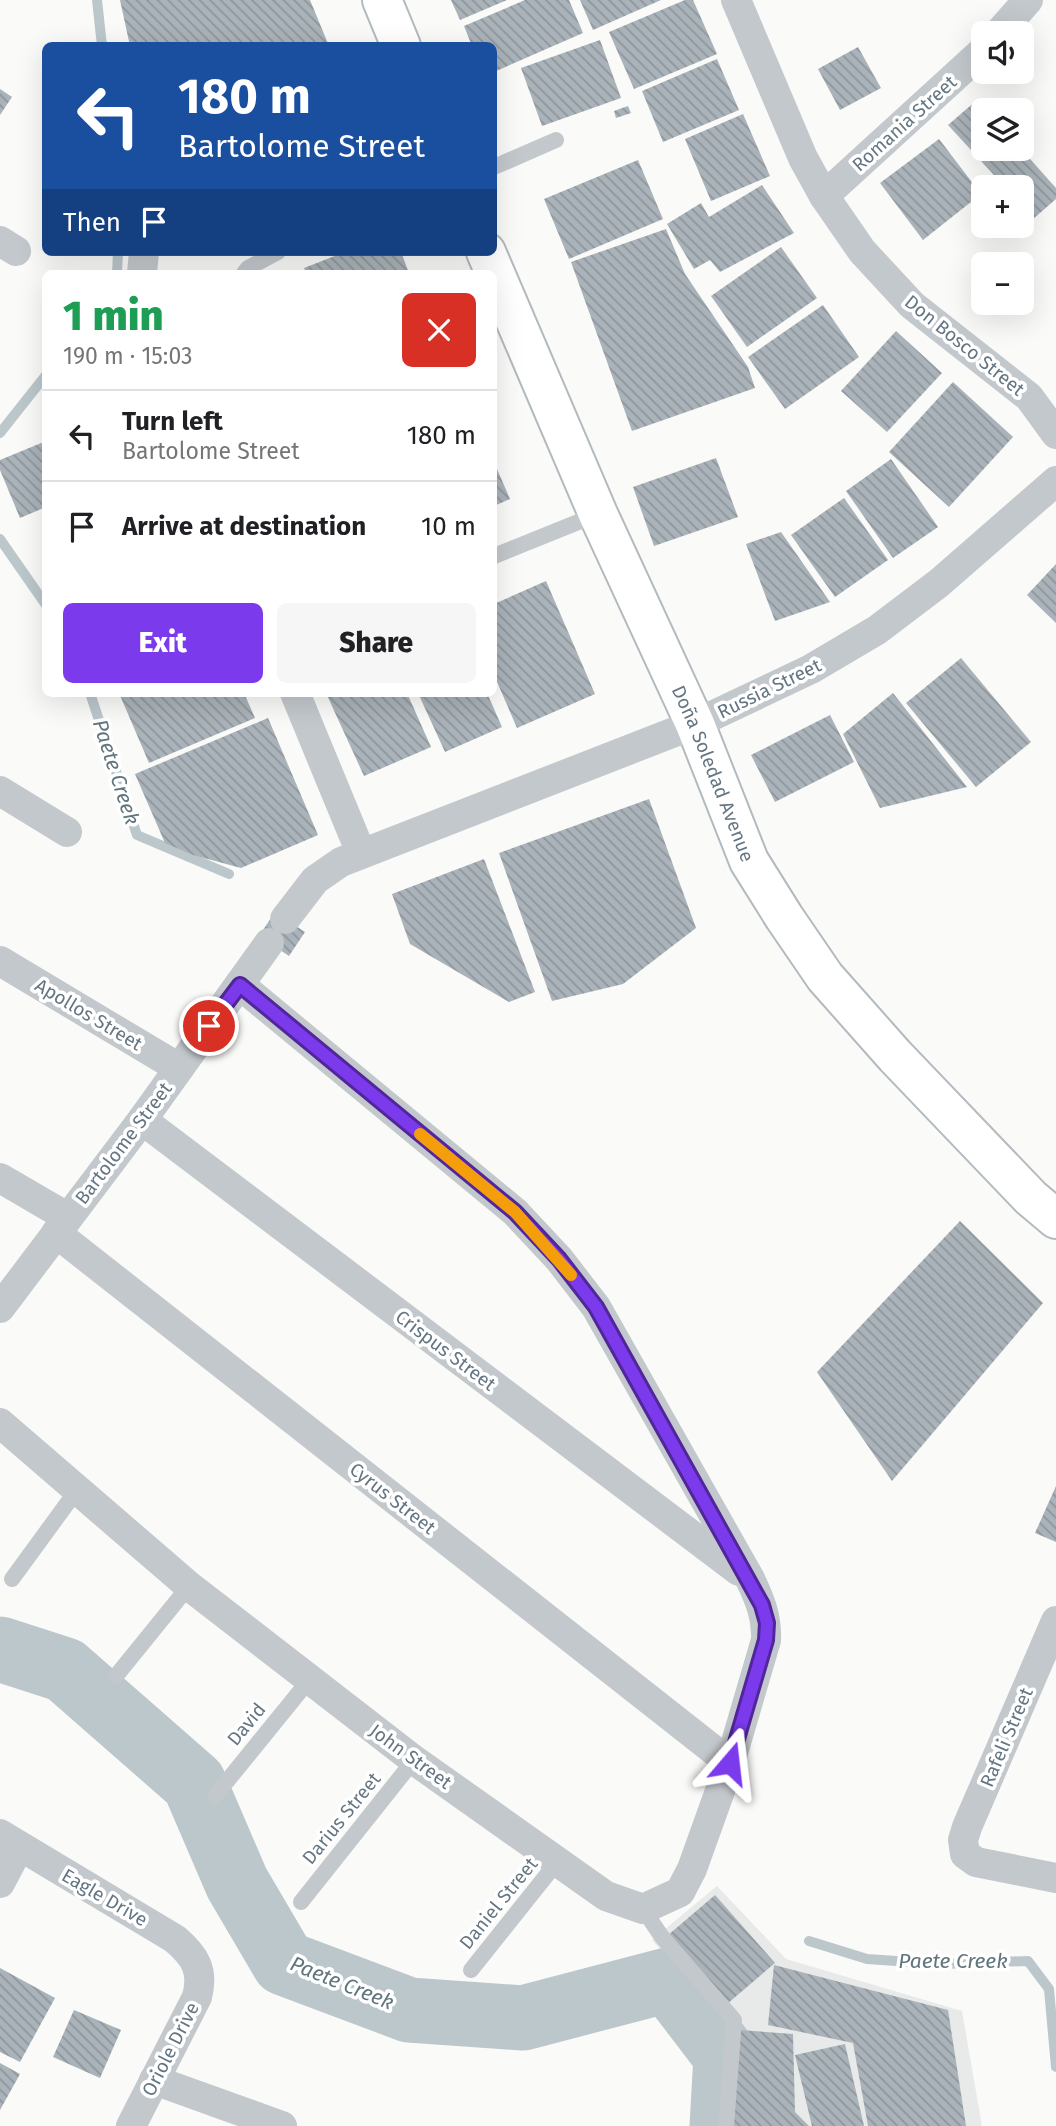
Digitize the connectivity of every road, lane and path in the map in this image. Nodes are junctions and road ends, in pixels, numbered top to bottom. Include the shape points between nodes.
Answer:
1 (382, 0) edge
2 (736, 0) edge
3 (1028, 0) edge
4 (1010, 21) edge
5 (399, 42) edge
6 (971, 62) edge
7 (556, 139) dead end
8 (497, 166) edge
9 (824, 196) junction
10 (270, 256) edge
11 (246, 270) edge
12 (497, 278) edge
13 (1056, 434) edge
14 (1056, 481) edge
15 (598, 514) junction
16 (497, 555) edge
17 (297, 697) edge
18 (695, 724) junction
19 (0, 791) edge
20 (67, 832) dead end
21 (361, 853) junction
22 (0, 961) edge
23 (240, 985) junction
24 (179, 1068) junction
25 (142, 1120) junction
26 (0, 1178) edge
27 (1056, 1219) edge
28 (61, 1225) junction
29 (0, 1308) edge
30 (0, 1423) edge
31 (77, 1490) junction
32 (12, 1579) dead end
33 (750, 1579) junction
34 (189, 1586) junction
35 (1053, 1637) edge
36 (116, 1675) dead end
37 (310, 1679) junction
38 (414, 1760) junction
39 (730, 1763) junction
40 (215, 1796) dead end
41 (10, 1841) edge
42 (558, 1861) junction
43 (1056, 1878) edge
44 (0, 1883) edge
45 (301, 1902) dead end
46 (643, 1909) junction
47 (471, 1970) dead end
48 (200, 1971) joint
49 (154, 2080) junction
50 (131, 2126) edge
51 (282, 2126) edge
52 (726, 2126) edge

1 - 5 main road
2 - 9 street, Don Bosco Street
3 - 4 street
6 - 9 street, Romania Street
7 - 8 lane
9 - 13 street, Don Bosco Street via 862,251 912,305 1029,397
10 - 11 lane
12 - 15 main road, Doña Soledad Avenue
14 - 18 street, Russia Street via 940,583 877,630 811,669
15 - 16 lane
15 - 18 main road, Doña Soledad Avenue
17 - 21 street
18 - 21 street, Russia Street
18 - 27 main road, Doña Soledad Avenue via 750,861 825,977 934,1097
19 - 20 street
21 - 23 street, Bartolome Street via 315,880
22 - 24 street, Apollos Street
23 - 24 street, Bartolome Street
23 - 33 street via 515,1212 559,1259 596,1307
24 - 25 street, Bartolome Street
25 - 28 street, Bartolome Street
25 - 33 street, Crispus Street
26 - 28 street, Cyrus Street
28 - 29 street, Bartolome Street
28 - 39 street, Cyrus Street
30 - 31 street, John Street
31 - 32 lane
31 - 34 street, John Street
33 - 39 street via 767,1623 766,1640
34 - 36 lane
34 - 37 street, John Street
35 - 43 street, Rafeli Street via 963,1840 965,1854 976,1862
37 - 38 street, John Street
37 - 40 lane, David
38 - 42 street, John Street
38 - 45 lane, Darius Street
39 - 46 street via 680,1892
41 - 44 street
41 - 48 street, Eagle Drive via 175,1939 192,1954
42 - 46 street, John Street via 606,1896
42 - 47 lane, Daniel Street
46 - 52 lane via 734,2020
48 - 49 street, Oriole Drive via 197,1997
49 - 50 street, Oriole Drive
49 - 51 street

